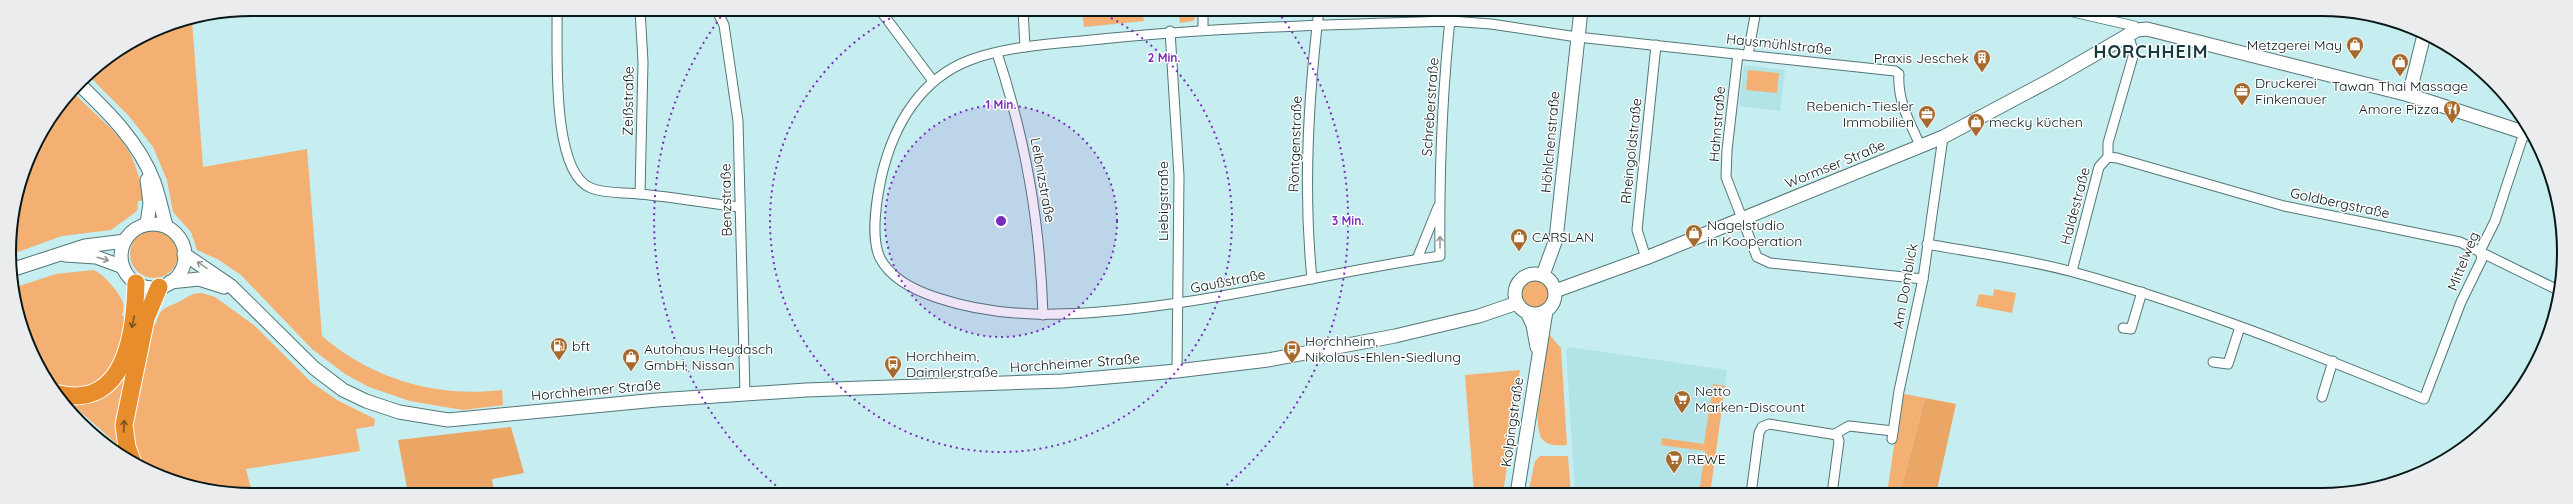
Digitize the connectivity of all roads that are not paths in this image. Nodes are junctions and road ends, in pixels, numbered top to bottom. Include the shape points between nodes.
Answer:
1 (557, 16) edge
2 (640, 16) edge
3 (719, 16) edge
4 (885, 16) edge
5 (1023, 16) edge
6 (1203, 16) edge
7 (1318, 16) edge
8 (1450, 16) edge
9 (1580, 16) edge
10 (1754, 16) edge
11 (2091, 16) edge
12 (1450, 21) junction
13 (1317, 26) junction
14 (1203, 30) junction
15 (1170, 32) junction
16 (2132, 33) junction
17 (1577, 37) junction
18 (2423, 39) edge
19 (1656, 45) junction
20 (1025, 47) junction
21 (997, 53) junction
22 (1743, 54) junction
23 (934, 81) junction
24 (83, 88) edge
25 (2409, 95) junction
26 (2524, 132) edge
27 (2525, 135) edge
28 (1942, 138) junction
29 (1922, 147) junction
30 (2108, 157) junction
31 (143, 161) junction
32 (640, 194) junction
33 (1438, 206) junction
34 (739, 207) junction
35 (1741, 219) junction
36 (147, 224) junction
37 (166, 226) junction
38 (125, 241) junction
39 (1927, 244) junction
40 (2480, 251) junction
41 (184, 254) junction
42 (53, 255) junction
43 (1646, 258) junction
44 (1417, 259) junction
45 (123, 267) junction
46 (17, 268) edge
47 (2072, 271) junction
48 (1543, 275) junction
49 (1312, 279) junction
50 (1922, 279) junction
51 (136, 283) junction
52 (165, 285) junction
53 (2554, 288) edge
54 (1555, 291) junction
55 (2142, 292) junction
56 (240, 296) junction
57 (1517, 303) junction
58 (1176, 304) junction
59 (1546, 311) junction
60 (1527, 312) junction
61 (1043, 315) junction
62 (2240, 327) junction
63 (2123, 328) dead end
64 (1538, 354) junction
65 (2333, 361) junction
66 (2213, 362) dead end
67 (1177, 371) junction
68 (64, 394) edge
69 (746, 394) junction
70 (2322, 397) dead end
71 (1835, 434) junction
72 (129, 453) edge
73 (1518, 488) edge
74 (1752, 488) edge
75 (1833, 488) edge

1 - 32 street via 560,119 564,149 580,180 591,188
2 - 32 street, Zeißstraße via 643,62
3 - 34 street, Benzstraße via 724,25 738,121
4 - 23 street
5 - 20 street
6 - 14 street
7 - 13 street, Röntgenstraße
8 - 12 street, Schreberstraße
9 - 17 main road, Höhlchenstraße
10 - 22 street, Hahnstraße
11 - 16 street via 2134,26
12 - 13 street, Hausmühlstraße
12 - 17 street, Hausmühlstraße via 1491,24
12 - 33 street, Schreberstraße
13 - 14 street, Hausmühlstraße
13 - 49 street, Röntgenstraße via 1312,62 1307,162 1307,212
14 - 15 street, Hausmühlstraße
15 - 20 street, Hausmühlstraße
15 - 58 street, Liebigstraße via 1179,176
16 - 25 main road via 2147,29
16 - 28 main road, Wormser Straße
16 - 30 street, Haldestraße via 2134,53 2108,143
17 - 19 street, Hausmühlstraße
17 - 48 main road, Höhlchenstraße via 1556,239
18 - 25 main road
19 - 22 street, Hausmühlstraße
19 - 43 street, Rheingoldstraße via 1637,230
20 - 21 street, Gaußstraße
21 - 23 street, Gaußstraße via 972,59 952,68
21 - 61 street, Leibnizstraße via 1013,101 1031,182 1039,244
22 - 29 street, Hausmühlstraße via 1898,72 1901,101
22 - 35 street, Hahnstraße via 1727,150 1726,177
23 - 61 street, Gaußstraße via 908,110 887,157 877,207 878,255 902,281 930,295 994,312
24 - 31 main road via 112,116 132,141
25 - 26 main road
27 - 40 street, Mittelweg via 2495,221
28 - 29 main road, Wormser Straße
28 - 39 street, Am Domblick
29 - 35 main road, Wormser Straße
30 - 40 street, Goldbergstraße via 2284,206 2460,242
30 - 47 street, Haldestraße via 2099,167
31 - 36 main road via 150,203
31 - 37 main road via 154,181
32 - 34 street
33 - 44 street, Schreberstraße
44 -> 33 street, Schreberstraße via 1440,256
34 - 69 street, Benzstraße
35 - 43 main road, Wormser Straße
35 - 50 street, Hahnstraße via 1757,257 1765,262
36 - 37 main road
36 - 38 main road via 134,230
37 - 41 main road via 180,239
38 - 42 main road via 85,246
38 - 45 main road
39 - 47 street
39 - 50 street, Am Domblick
40 - 53 street, Goldbergstraße
40 - 65 street, Mittelweg via 2482,259 2461,302 2424,399
41 - 52 main road via 181,266
56 -> 41 main road, Horchheimer Straße via 220,277
42 -> 45 main road via 96,257
42 - 46 main road
43 - 54 main road, Wormser Straße
44 - 49 street, Gaußstraße
45 - 51 main road
47 - 55 street
48 - 54 main road via 1552,283
48 - 57 main road via 1533,273 1520,279 1514,292
49 - 58 street, Gaußstraße
50 - 71 street, Am Domblick via 1899,391 1893,435 1849,426
51 - 52 main road via 143,286
51 -> 68 highway via 134,316 126,352 118,373 110,383 88,396
52 - 56 main road, Horchheimer Straße via 192,279 206,280
72 -> 52 highway via 124,425 146,318
54 - 59 main road via 1553,302
55 - 62 street
55 - 63 street via 2131,329
56 - 69 main road, Horchheimer Straße via 329,380 366,401 418,417 448,420
57 - 60 main road
57 - 67 main road, Horchheimer Straße via 1479,316 1395,336 1272,359
58 - 61 street, Gaußstraße via 1107,312
58 - 67 street, Liebigstraße
59 - 60 main road via 1536,314
59 - 64 main road, Kolpingstraße
60 - 64 main road, Kolpingstraße via 1533,325
62 - 65 street
62 - 66 street via 2228,364
64 - 73 main road, Kolpingstraße
65 - 70 street
67 - 69 main road, Horchheimer Straße via 1062,381
71 - 74 street via 1764,425 1759,433
71 - 75 street via 1839,441

